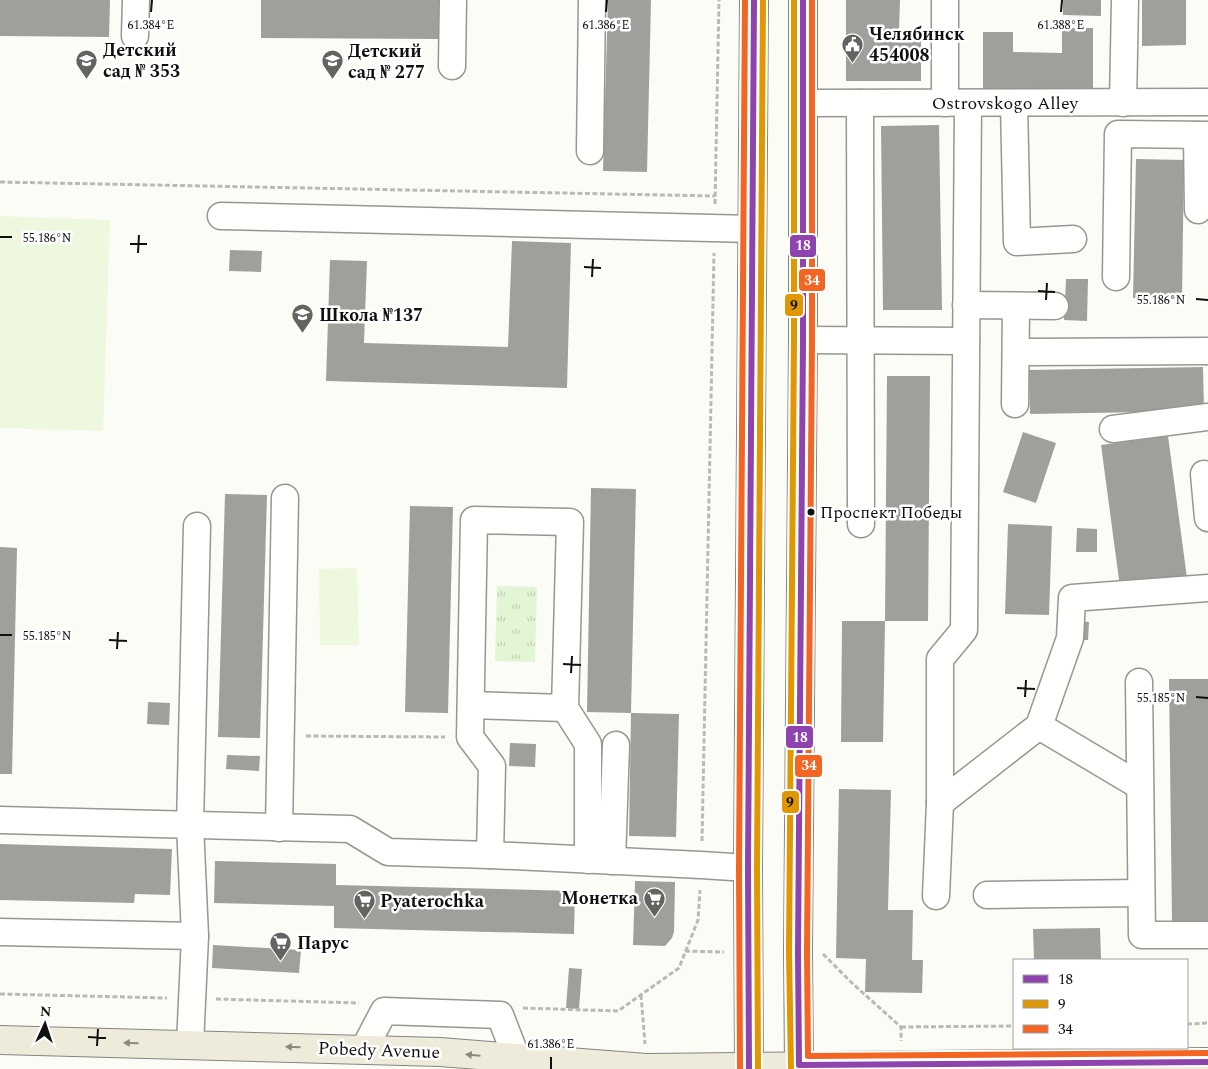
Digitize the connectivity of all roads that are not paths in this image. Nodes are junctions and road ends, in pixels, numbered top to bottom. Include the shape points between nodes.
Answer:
1 (136, 0) edge
2 (452, 0) edge
3 (592, 0) edge
4 (754, 0) edge
5 (803, 0) edge
6 (945, 0) edge
7 (1125, 0) edge
8 (135, 36) dead end
9 (452, 66) dead end
10 (1208, 102) edge
11 (803, 103) junction
12 (860, 103) junction
13 (956, 103) junction
14 (1014, 103) junction
15 (1122, 103) junction
16 (1203, 135) edge
17 (590, 151) dead end
18 (1198, 210) dead end
19 (221, 216) dead end
20 (752, 229) junction
21 (1073, 239) dead end
22 (1116, 276) dead end
23 (966, 305) junction
24 (1016, 306) junction
25 (1055, 306) dead end
26 (803, 340) junction
27 (860, 340) junction
28 (966, 341) junction
29 (1208, 351) edge
30 (1029, 352) dead end
31 (1016, 404) dead end
32 (1208, 417) edge
33 (1113, 429) dead end
34 (1204, 474) dead end
35 (285, 498) dead end
36 (1208, 518) edge
37 (862, 524) dead end
38 (197, 526) dead end
39 (1208, 588) edge
40 (1139, 682) dead end
41 (471, 704) junction
42 (565, 708) junction
43 (1039, 726) junction
44 (616, 745) dead end
45 (1140, 786) junction
46 (940, 803) junction
47 (0, 820) edge
48 (190, 826) junction
49 (279, 828) junction
50 (490, 855) junction
51 (600, 861) junction
52 (748, 868) junction
53 (1141, 893) junction
54 (936, 896) dead end
55 (987, 896) dead end
56 (0, 932) edge
57 (1208, 935) edge
58 (195, 936) junction
59 (0, 1040) edge
60 (190, 1045) junction
61 (364, 1049) junction
62 (517, 1059) junction
63 (1208, 1062) edge
64 (799, 1067) edge
65 (749, 1068) edge

1 - 8 street
2 - 9 street
3 - 17 street
4 - 20 main road
5 - 11 main road
6 - 13 street
7 - 15 street
10 - 15 street, Ostrovskogo Alley
11 - 12 street, Ostrovskogo Alley
11 - 26 main road
12 - 13 street, Ostrovskogo Alley
12 - 27 street
13 - 14 street, Ostrovskogo Alley
13 - 23 street
14 - 15 street, Ostrovskogo Alley
14 - 21 street via 1017,242
16 - 18 street
16 - 22 street via 1118,134
19 - 20 street
20 - 52 main road
23 - 24 street
23 - 28 street
24 - 25 street
24 - 31 street
26 - 27 street
26 - 64 main road
27 - 28 street
27 - 37 street
28 - 46 street via 964,630 940,659
29 - 30 street
32 - 33 street
34 - 36 street
35 - 49 street
38 - 48 street
39 - 43 street via 1072,598 1070,638
40 - 45 street
41 - 42 street
41 - 42 street via 474,520 570,522
41 - 50 street via 470,737 492,766
42 - 51 street via 588,744
43 - 45 street
43 - 46 street
44 - 51 street
45 - 53 street
46 - 54 street
47 - 48 street
48 - 49 street
48 - 58 street
49 - 50 street via 350,830 388,852
50 - 51 street
51 - 52 street
52 - 65 main road
53 - 55 street
53 - 57 street via 1142,935
56 - 58 street
58 - 60 street
60 -> 59 main road, Pobedy Avenue
61 -> 60 main road, Pobedy Avenue
62 -> 61 main road, Pobedy Avenue
61 - 62 street via 384,1011 500,1015
62 - 65 main road, Pobedy Avenue via 646,1068
63 - 64 main road, Pobedy Avenue
64 - 65 main road, Pobedy Avenue

